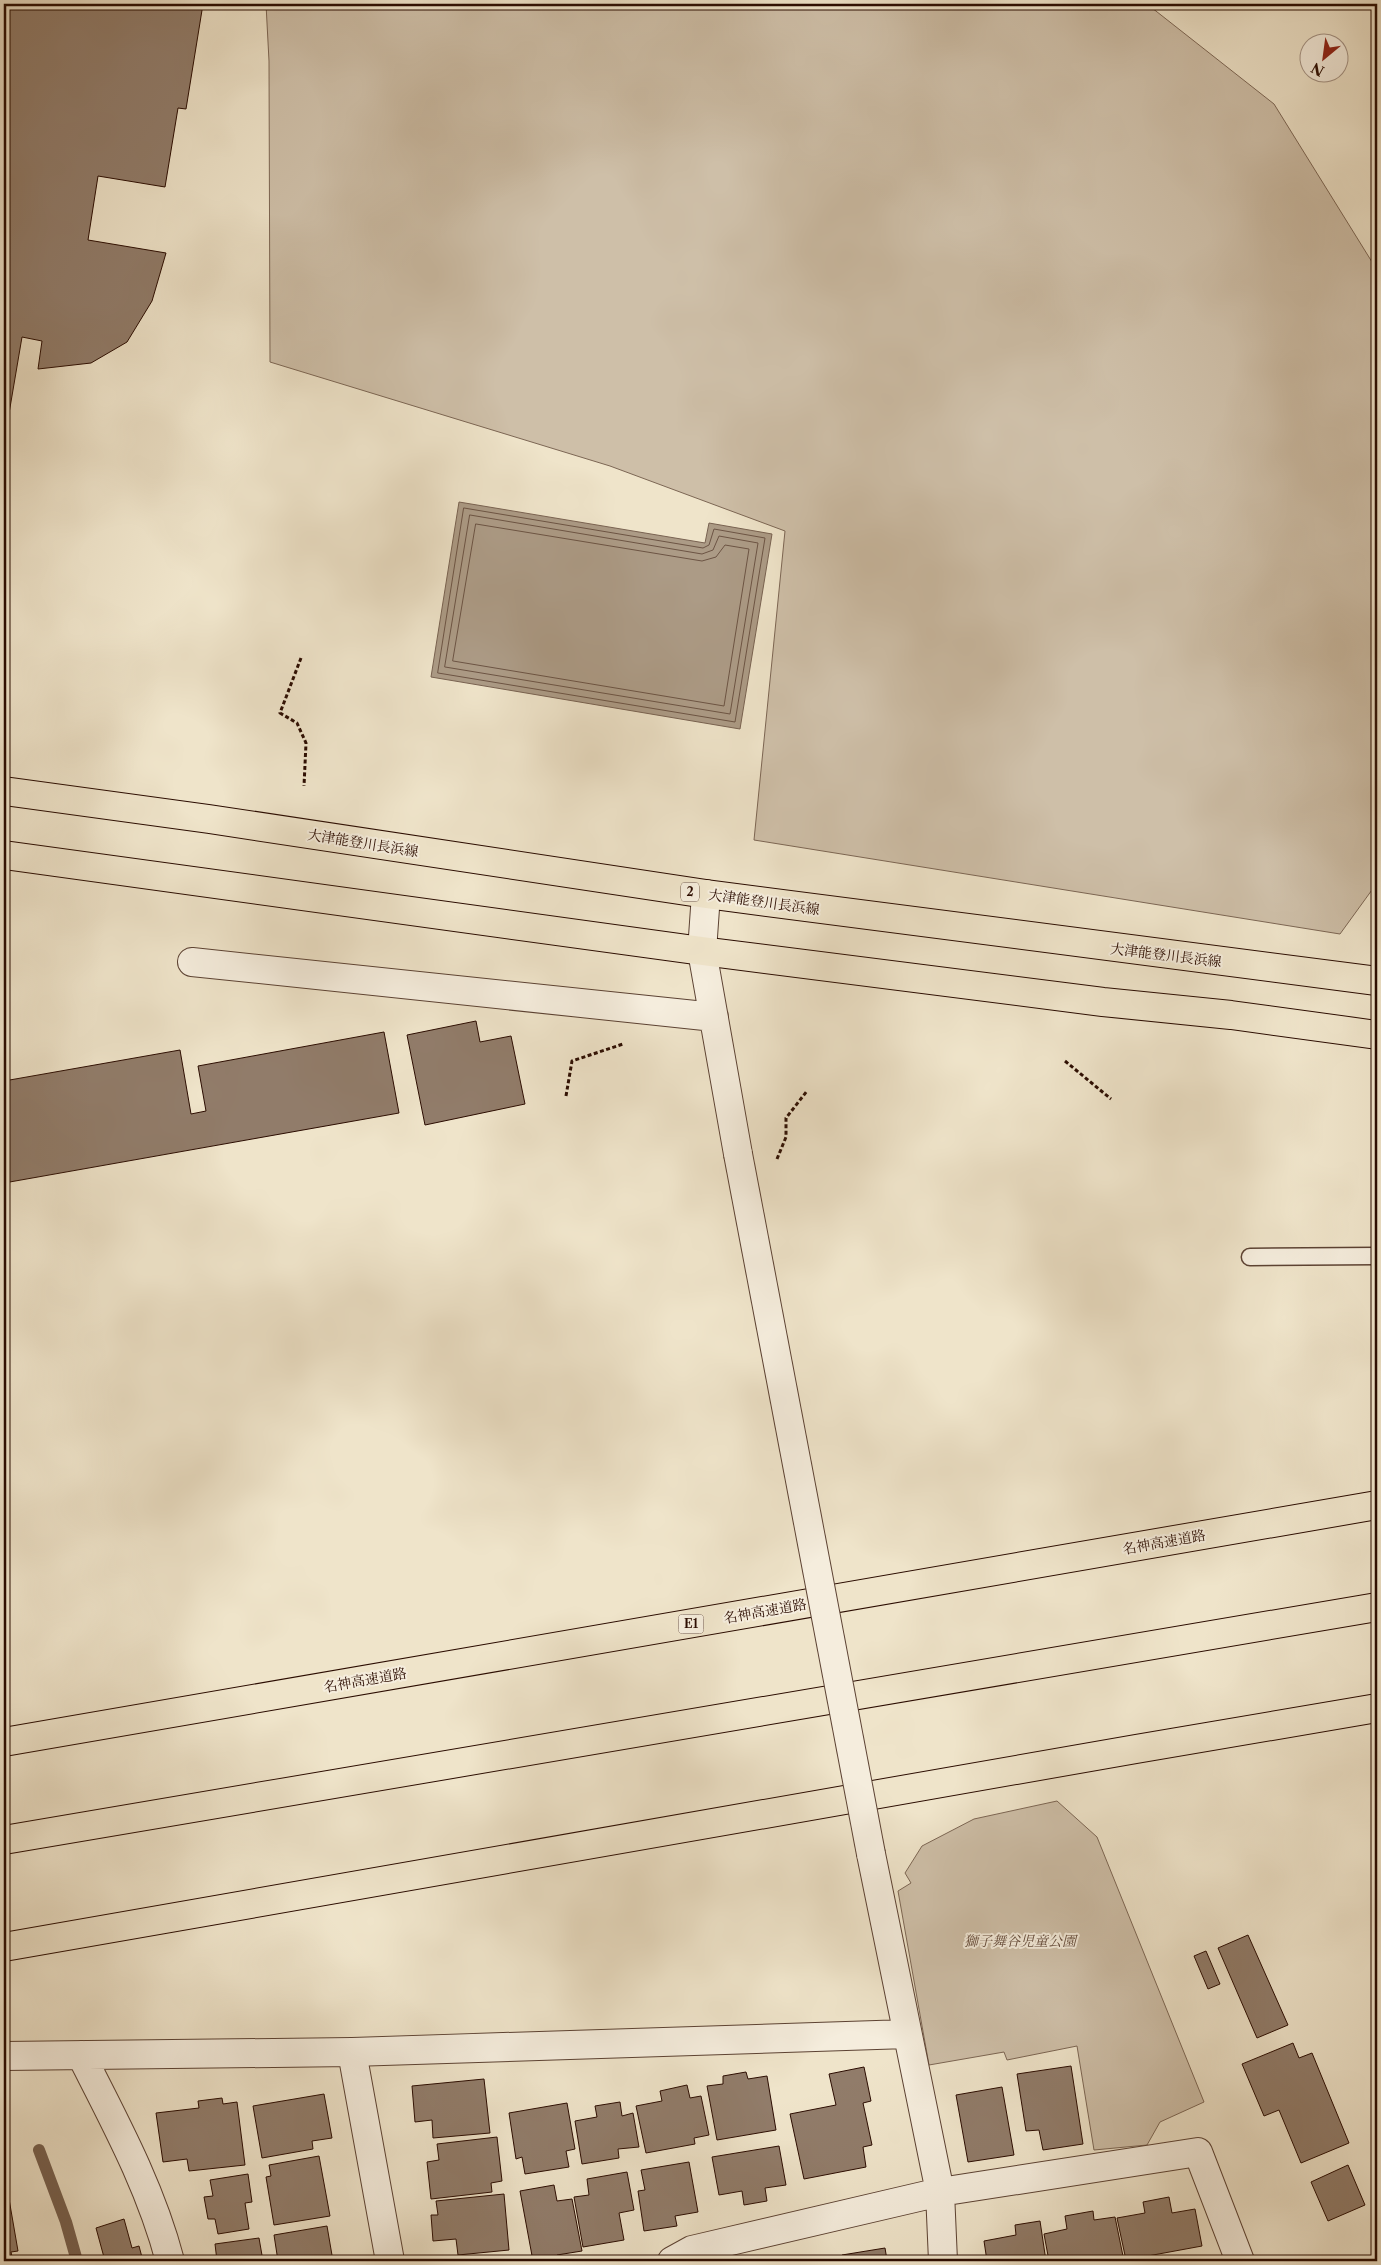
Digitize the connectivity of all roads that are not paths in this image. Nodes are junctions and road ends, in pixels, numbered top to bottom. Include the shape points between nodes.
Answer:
1 (4, 791) edge
2 (4, 855) edge
3 (706, 894) junction
4 (702, 951) junction
5 (192, 962) dead end
6 (1377, 981) edge
7 (714, 1017) junction
8 (1377, 1035) edge
9 (1377, 1256) edge
10 (1250, 1258) dead end
11 (1377, 1505) edge
12 (1377, 1607) edge
13 (1377, 1708) edge
14 (4, 1742) edge
15 (4, 1840) edge
16 (4, 1947) edge
17 (907, 2034) junction
18 (352, 2052) junction
19 (81, 2055) junction
20 (4, 2056) edge
21 (940, 2192) junction
22 (170, 2261) edge
23 (390, 2261) edge
24 (672, 2261) edge
25 (943, 2261) edge
26 (1240, 2261) edge

1 - 3 main road, 大津能登川長浜線 / 2
2 - 4 main road
3 - 4 street
3 - 6 main road, 大津能登川長浜線 / 2
4 - 7 street
4 - 8 main road
5 - 7 street
7 - 17 street, bridge
9 - 10 lane
11 - 14 main road, 名神高速道路 / E1
12 - 15 main road
13 - 16 main road
17 - 18 street
17 - 21 street
18 - 19 street
18 - 23 street
19 - 20 street
19 - 22 street via 137,2167 162,2230
21 - 24 street via 692,2250
21 - 25 street
21 - 26 street via 1198,2152

